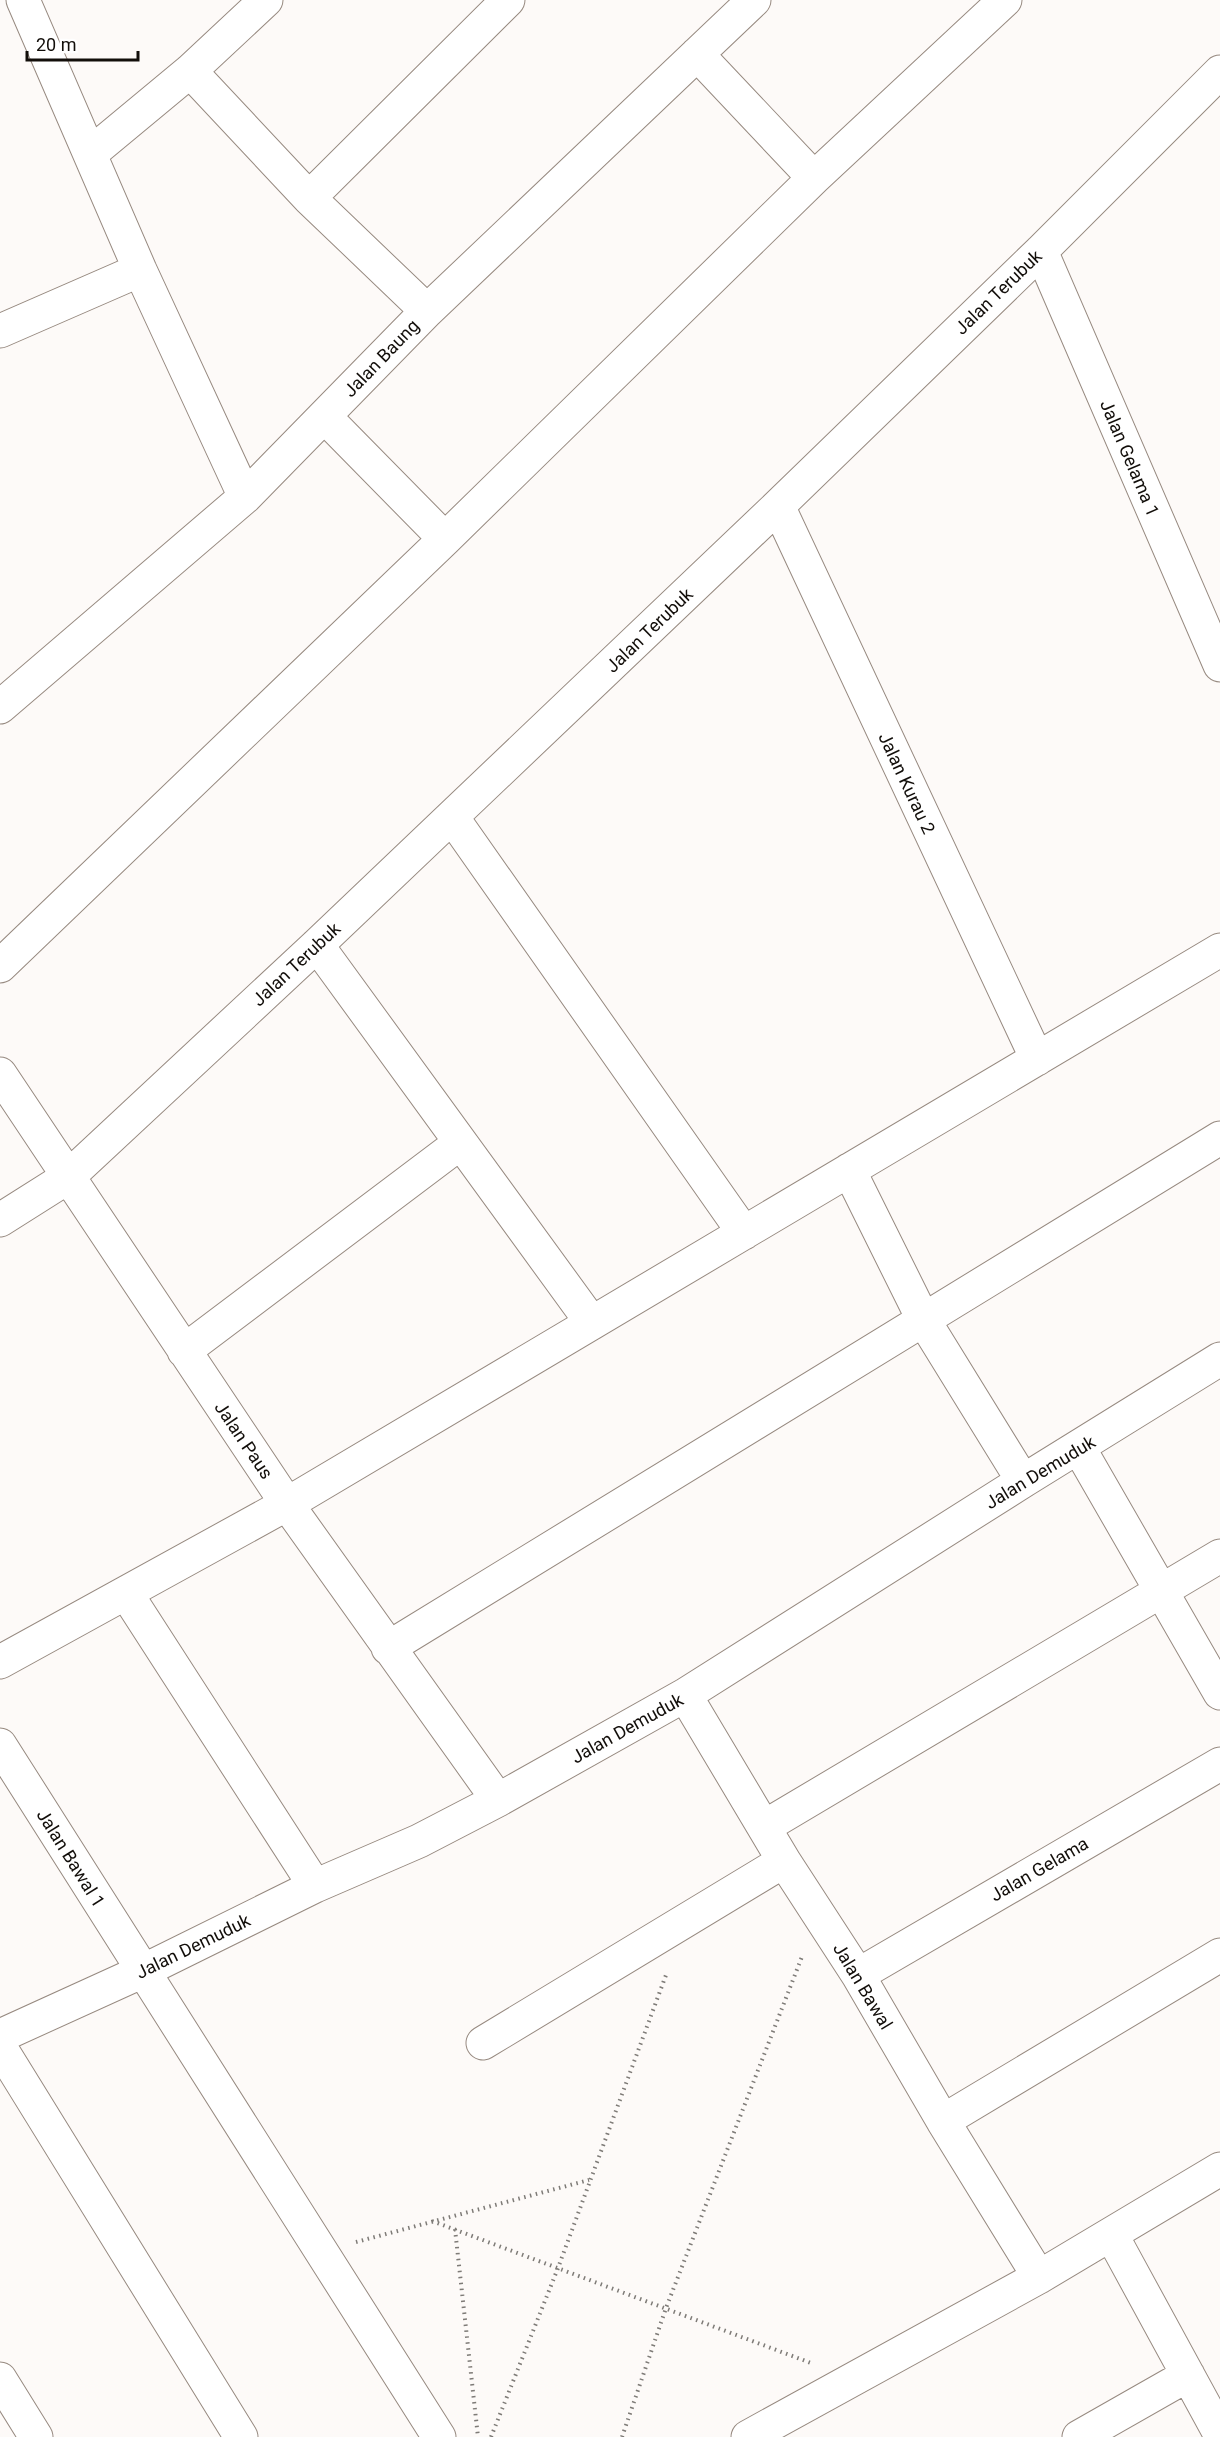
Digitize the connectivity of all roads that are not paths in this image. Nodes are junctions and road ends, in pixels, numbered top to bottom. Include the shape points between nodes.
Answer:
1 (23, 0) edge
2 (266, 0) edge
3 (508, 0) edge
4 (754, 0) edge
5 (1005, 0) edge
6 (698, 54) junction
7 (190, 71) junction
8 (1220, 72) edge
9 (90, 154) junction
10 (814, 178) junction
11 (309, 198) junction
12 (1041, 251) junction
13 (140, 270) junction
14 (427, 311) junction
15 (0, 331) edge
16 (325, 417) junction
17 (245, 497) junction
18 (778, 506) junction
19 (445, 539) junction
20 (1220, 665) edge
21 (0, 707) edge
22 (452, 817) junction
23 (317, 945) junction
24 (1220, 950) edge
25 (0, 966) edge
26 (1036, 1059) junction
27 (0, 1074) edge
28 (1220, 1138) edge
29 (460, 1143) junction
30 (849, 1170) junction
31 (68, 1177) junction
32 (0, 1220) edge
33 (744, 1233) junction
34 (923, 1319) junction
35 (592, 1323) junction
36 (184, 1352) junction
37 (1220, 1359) edge
38 (1079, 1449) junction
39 (1023, 1481) junction
40 (287, 1504) junction
41 (1220, 1556) edge
42 (1161, 1592) junction
43 (126, 1593) junction
44 (388, 1648) junction
45 (0, 1662) edge
46 (1220, 1693) edge
47 (685, 1695) junction
48 (0, 1745) edge
49 (1220, 1764) edge
50 (498, 1800) junction
51 (764, 1827) junction
52 (784, 1861) junction
53 (315, 1886) junction
54 (1220, 1955) edge
55 (143, 1971) junction
56 (858, 1975) junction
57 (0, 2036) edge
58 (483, 2043) dead end
59 (0, 2047) edge
60 (943, 2121) junction
61 (1220, 2169) edge
62 (1111, 2234) junction
63 (1039, 2277) junction
64 (1188, 2375) junction
65 (0, 2379) edge
66 (1220, 2434) edge
67 (36, 2437) edge
68 (242, 2437) edge
69 (439, 2437) edge
70 (748, 2437) edge
71 (1079, 2437) edge

1 - 9 street
2 - 7 street
3 - 11 street
4 - 6 street, Jalan Baung
5 - 10 street
6 - 10 street
6 - 14 street, Jalan Baung
7 - 9 street
7 - 11 street
8 - 12 street, Jalan Terubuk
9 - 13 street
10 - 19 street
11 - 14 street
12 - 18 street, Jalan Terubuk
12 - 20 street, Jalan Gelama 1
13 - 15 street
13 - 17 street
14 - 16 street, Jalan Baung
16 - 17 street, Jalan Baung
16 - 19 street
17 - 21 street, Jalan Baung
18 - 22 street, Jalan Terubuk
18 - 26 street, Jalan Kurau 2
19 - 25 street
22 - 23 street, Jalan Terubuk
22 - 33 street
23 - 29 street
23 - 31 street, Jalan Terubuk
24 - 26 street
26 - 30 street
27 - 31 street, Jalan Paus
28 - 34 street
29 - 35 street
29 - 36 street
30 - 33 street
30 - 34 street
31 - 32 street, Jalan Terubuk
31 - 36 street, Jalan Paus
33 - 35 street
34 - 39 street
34 - 44 street
35 - 40 street
36 - 40 street, Jalan Paus
37 - 38 street, Jalan Demuduk
38 - 39 street, Jalan Demuduk
38 - 42 street
39 - 47 street, Jalan Demuduk
40 - 43 street
40 - 44 street, Jalan Paus
41 - 42 street
42 - 46 street
42 - 51 street
43 - 45 street
43 - 53 street
44 - 50 street, Jalan Paus
47 - 50 street, Jalan Demuduk
47 - 51 street, Jalan Bawal
48 - 55 street, Jalan Bawal 1
49 - 56 street, Jalan Gelama
50 - 53 street, Jalan Demuduk via 419,1841
51 - 52 street, Jalan Bawal
52 - 56 street, Jalan Bawal
52 - 58 street
53 - 55 street, Jalan Demuduk
54 - 60 street
55 - 57 street, Jalan Demuduk
55 - 69 street, Jalan Bawal 1
56 - 60 street, Jalan Bawal
59 - 68 street
60 - 63 street, Jalan Bawal
61 - 62 street
62 - 63 street
62 - 64 street
63 - 70 street
64 - 66 street
64 - 71 street
65 - 67 street

